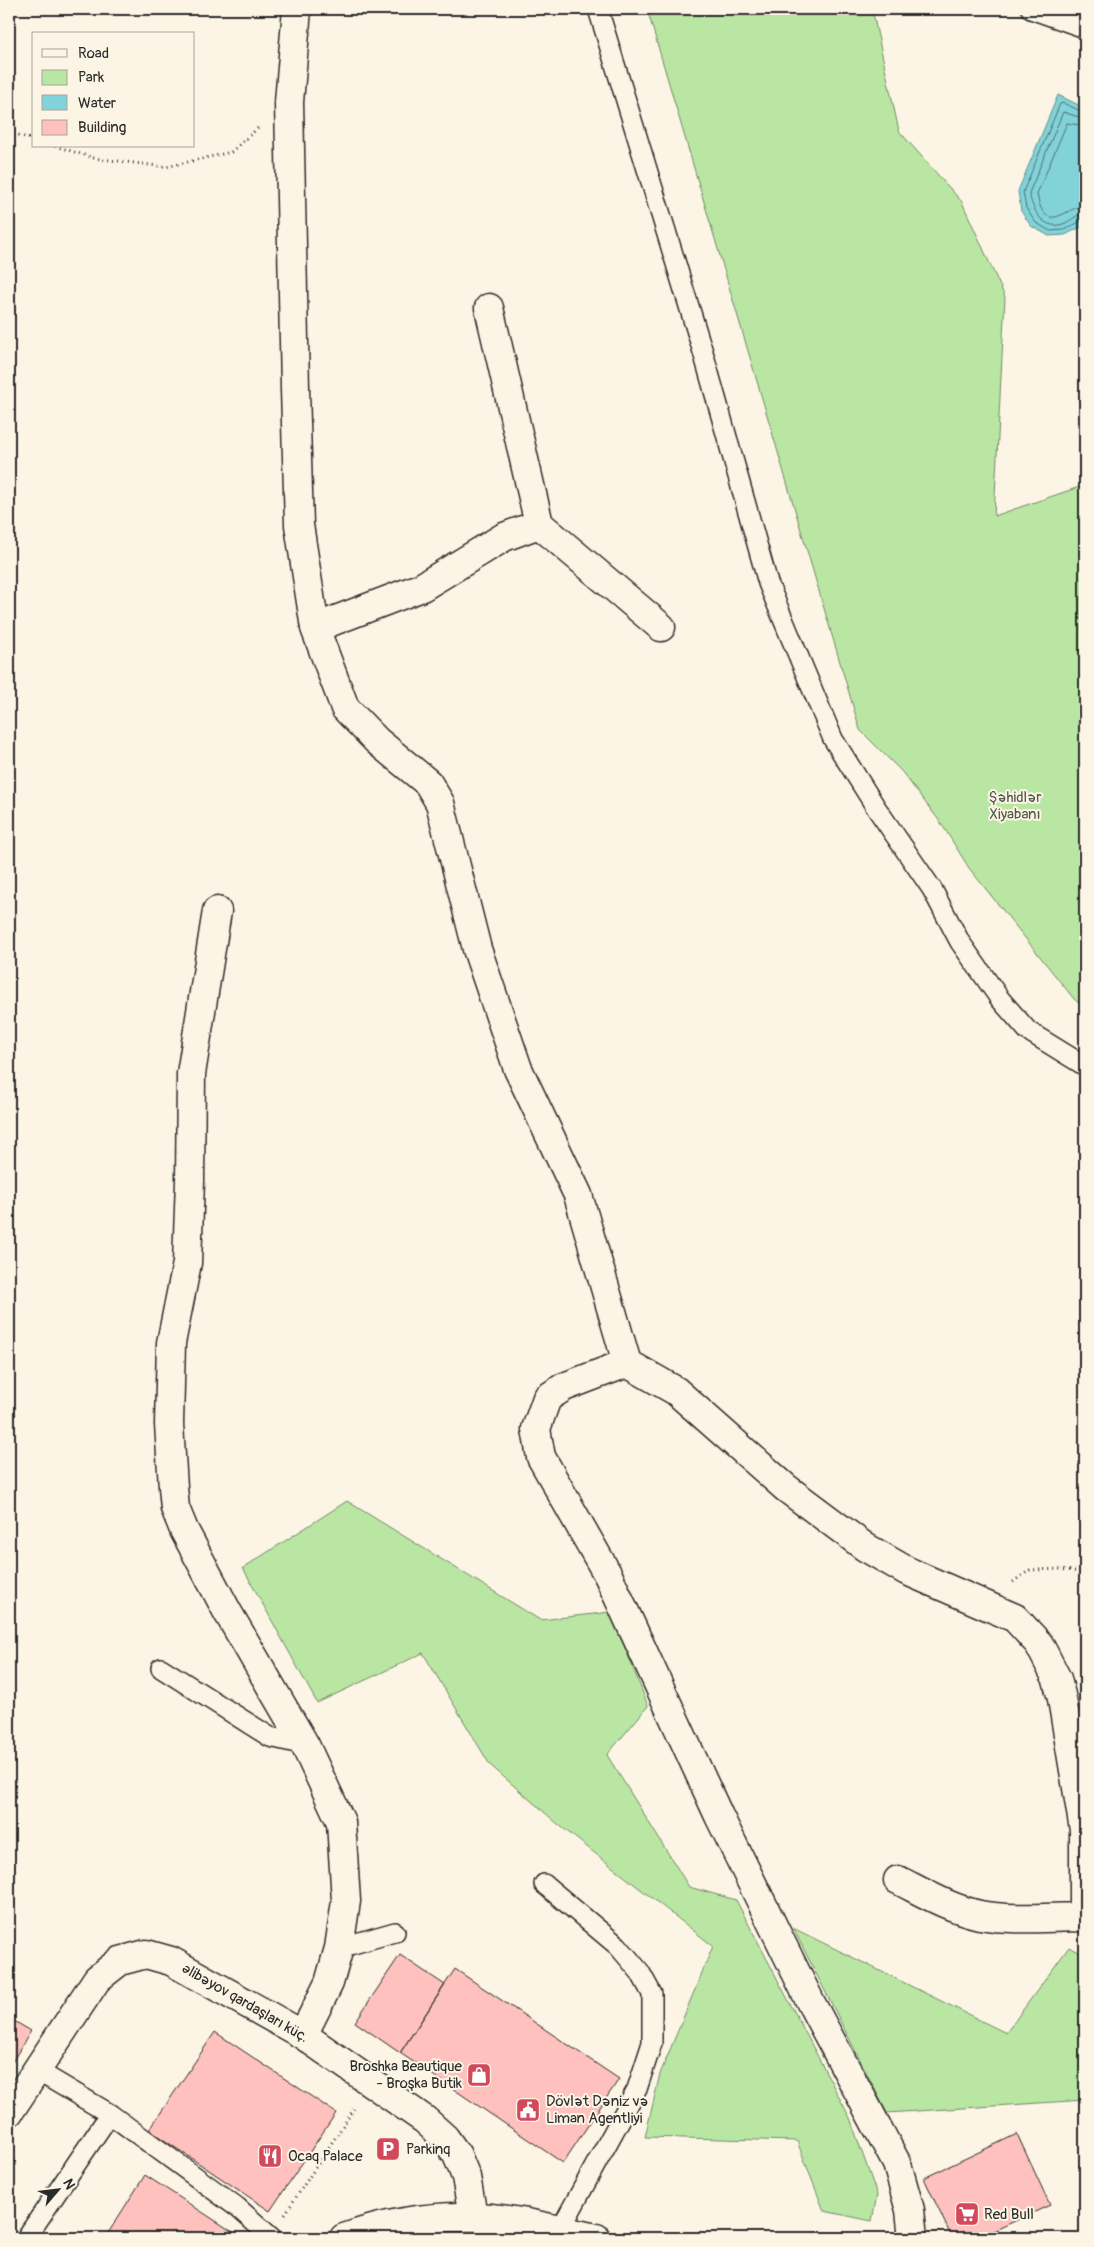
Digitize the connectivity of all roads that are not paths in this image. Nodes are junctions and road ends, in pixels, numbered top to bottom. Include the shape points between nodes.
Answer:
1 (297, 9) edge
2 (598, 9) edge
3 (1031, 9) edge
4 (1085, 28) edge
5 (489, 308) dead end
6 (539, 524) junction
7 (661, 627) dead end
8 (315, 628) junction
9 (217, 911) dead end
10 (1085, 1066) edge
11 (627, 1362) junction
12 (161, 1668) dead end
13 (305, 1745) junction
14 (898, 1880) dead end
15 (544, 1884) dead end
16 (1084, 1917) edge
17 (395, 1932) dead end
18 (339, 1948) junction
19 (303, 2035) junction
20 (36, 2070) junction
21 (9, 2112) edge
22 (110, 2114) junction
23 (473, 2216) junction
24 (560, 2230) junction
25 (272, 2237) edge
26 (26, 2238) edge
27 (344, 2238) edge
28 (596, 2238) edge
29 (912, 2238) edge

1 - 8 street via 289,102 299,525
2 - 10 lane via 703,352 768,583 833,739 932,889 960,942 1000,999 1028,1031
3 - 4 lane
5 - 6 street
6 - 7 street
6 - 8 street via 504,537 422,587
8 - 11 street via 345,708 377,741 428,783 440,803 477,950 518,1068 578,1195
9 - 13 street via 191,1074 187,1263 171,1343 169,1424 173,1488 184,1530
11 - 16 street via 676,1391 786,1488 865,1547 907,1571 1015,1618 1039,1644 1057,1679 1062,1699 1084,1830
11 - 29 street via 564,1387 547,1398 536,1430 541,1457 608,1575 718,1816 896,2164 910,2210
12 - 13 lane via 270,1737
13 - 18 street via 341,1822 346,1900
14 - 16 street via 946,1904 979,1914 1008,1918
15 - 24 lane via 618,1946 640,1972 652,1994 652,2043 637,2089
17 - 18 lane
18 - 19 street via 329,1982
19 - 20 street, Əlibəyov qardaşları küç. via 171,1961 146,1954 120,1961 97,1979
19 - 23 street, Əlibəyov qardaşları küç. via 373,2082 445,2138 457,2155 466,2177
20 - 21 street, Əlibəyov qardaşları küç.
20 - 22 lane
22 - 25 lane via 237,2207
22 - 26 lane
23 - 24 street
23 - 27 street via 391,2224
24 - 28 street

